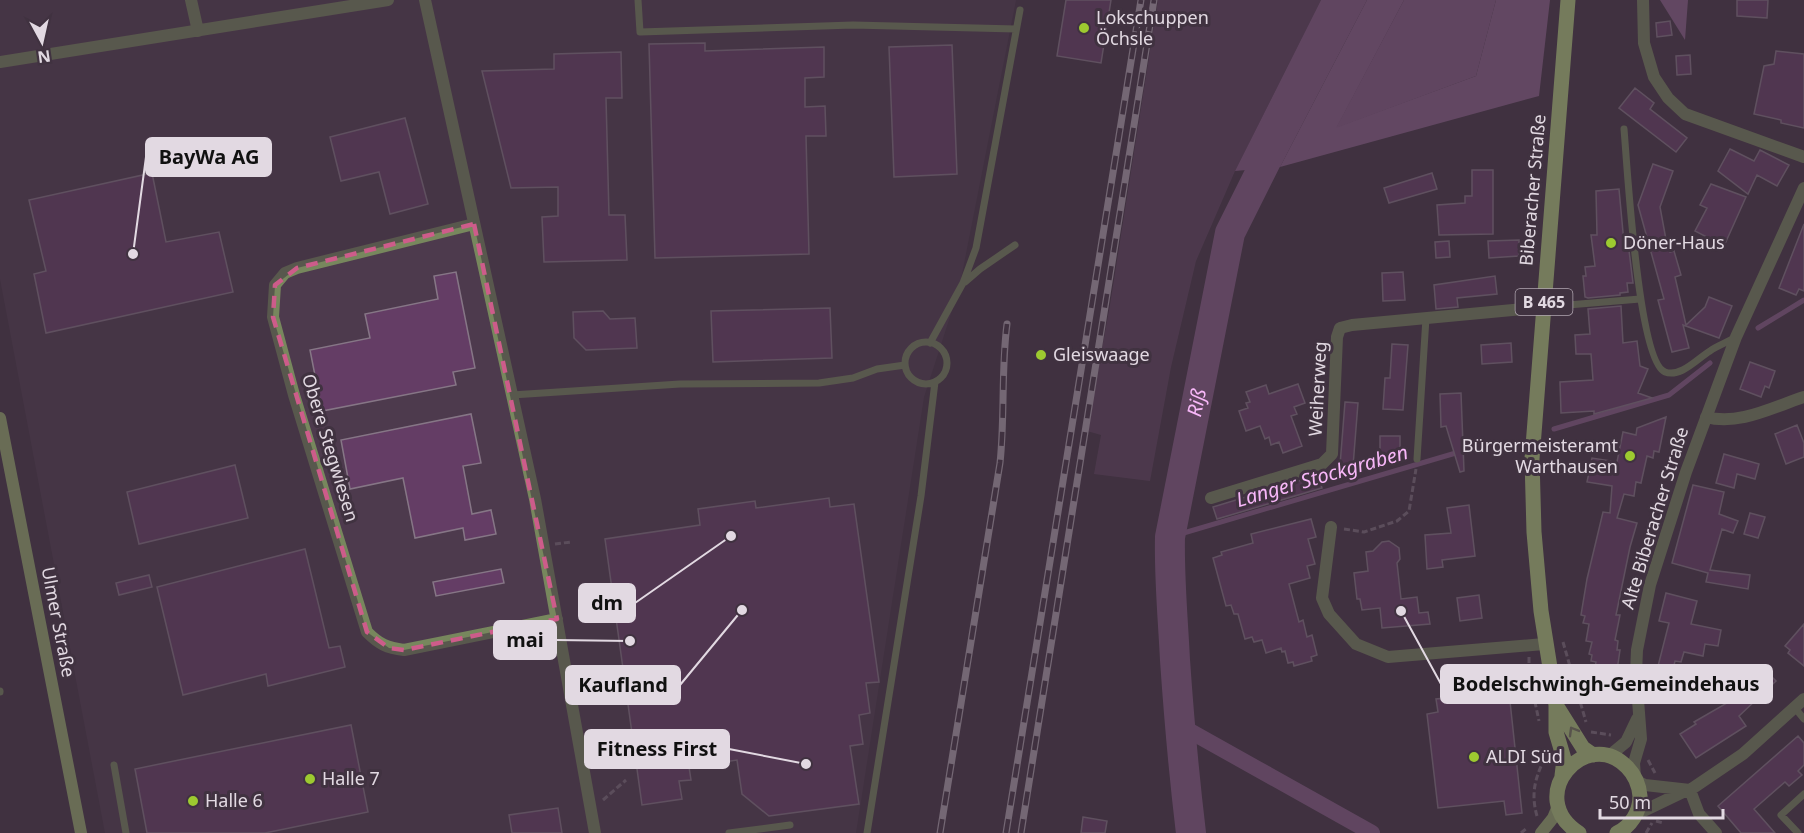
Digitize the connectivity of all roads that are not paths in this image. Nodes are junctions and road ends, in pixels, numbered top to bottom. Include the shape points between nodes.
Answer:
1 (192, 0) edge
2 (388, 0) edge
3 (424, 0) edge
4 (638, 0) edge
5 (1568, 0) edge
6 (1643, 0) edge
7 (1020, 10) dead end
8 (1016, 29) junction
9 (198, 31) junction
10 (14, 60) junction
11 (0, 62) edge
12 (0, 70) edge
13 (1624, 129) dead end
14 (1804, 157) edge
15 (1804, 188) edge
16 (474, 224) junction
17 (1015, 245) dead end
18 (963, 283) junction
19 (1640, 299) junction
20 (1544, 307) junction
21 (1426, 318) junction
22 (1736, 337) junction
23 (930, 343) junction
24 (904, 365) junction
25 (935, 382) junction
26 (513, 395) junction
27 (1804, 397) edge
28 (1706, 417) junction
29 (0, 418) edge
30 (1417, 459) dead end
31 (1211, 498) dead end
32 (1330, 527) road end
33 (557, 619) junction
34 (1537, 644) junction
35 (1804, 699) edge
36 (1556, 705) junction
37 (1795, 708) junction
38 (1638, 715) junction
39 (1804, 719) edge
40 (1593, 755) junction
41 (1609, 756) junction
42 (114, 765) dead end
43 (1562, 776) junction
44 (1636, 779) junction
45 (1687, 791) junction
46 (1804, 794) edge
47 (1558, 806) junction
48 (790, 825) dead end
49 (1627, 827) edge
50 (81, 833) edge
51 (126, 833) edge
52 (595, 833) edge
53 (729, 833) edge
54 (867, 833) edge
55 (1541, 833) edge
56 (1577, 833) edge
57 (1716, 833) edge
58 (1798, 833) edge

1 - 9 street
2 - 9 street
3 - 16 street
4 - 8 lane via 640,32 853,26
5 - 20 main road, Biberacher Straße / B 465
6 - 14 street via 1644,43 1654,77 1668,99 1685,114
7 - 8 lane
8 - 18 lane via 976,248
9 - 10 street
10 - 11 street
10 - 12 street
13 - 19 lane
15 - 22 street, Alte Biberacher Straße
16 - 26 street
16 - 33 street, Obere Stegwiesen via 285,273 275,285 273,317 368,632 389,648 404,650
17 - 18 lane
18 - 23 lane
19 - 20 lane
19 - 22 lane via 1653,357 1664,372 1684,369
20 - 21 street, Weiherweg
20 - 34 main road, Biberacher Straße / B 465 via 1532,459
21 - 30 lane
21 - 31 street, Weiherweg via 1341,328 1337,337 1332,454 1322,464
22 - 28 street, Alte Biberacher Straße
23 - 24 lane via 911,347
23 - 25 lane via 939,347 947,366
24 - 25 lane via 910,378 922,384
24 - 26 lane via 819,383 680,384
25 - 54 lane via 921,496
26 - 33 street
27 - 28 street via 1743,418
28 - 38 street, Alte Biberacher Straße via 1659,555 1640,626
29 - 50 main road, Ulmer Straße
32 - 34 street via 1322,598 1329,614 1356,644 1388,657
33 - 52 street
34 - 36 main road, Biberacher Straße / B 465
35 - 37 street
40 -> 36 main road, Biberacher Straße / B 465 via 1583,748
36 - 43 main road, Biberacher Straße / B 465 via 1556,732 1564,759
37 - 39 lane
37 - 45 street via 1743,754
38 - 41 street, Alte Biberacher Straße via 1626,742
38 - 44 street, Alte Biberacher Straße via 1641,739 1634,763
40 - 41 main road
40 - 43 main road via 1576,761
41 - 44 main road via 1624,764
42 - 51 lane
43 - 47 main road, Biberacher Straße
44 - 45 street via 1645,785
44 - 49 main road via 1640,795
45 - 49 street
45 - 57 street via 1699,814
46 - 58 lane via 1781,815
47 - 55 main road
47 - 56 main road
48 - 53 lane

